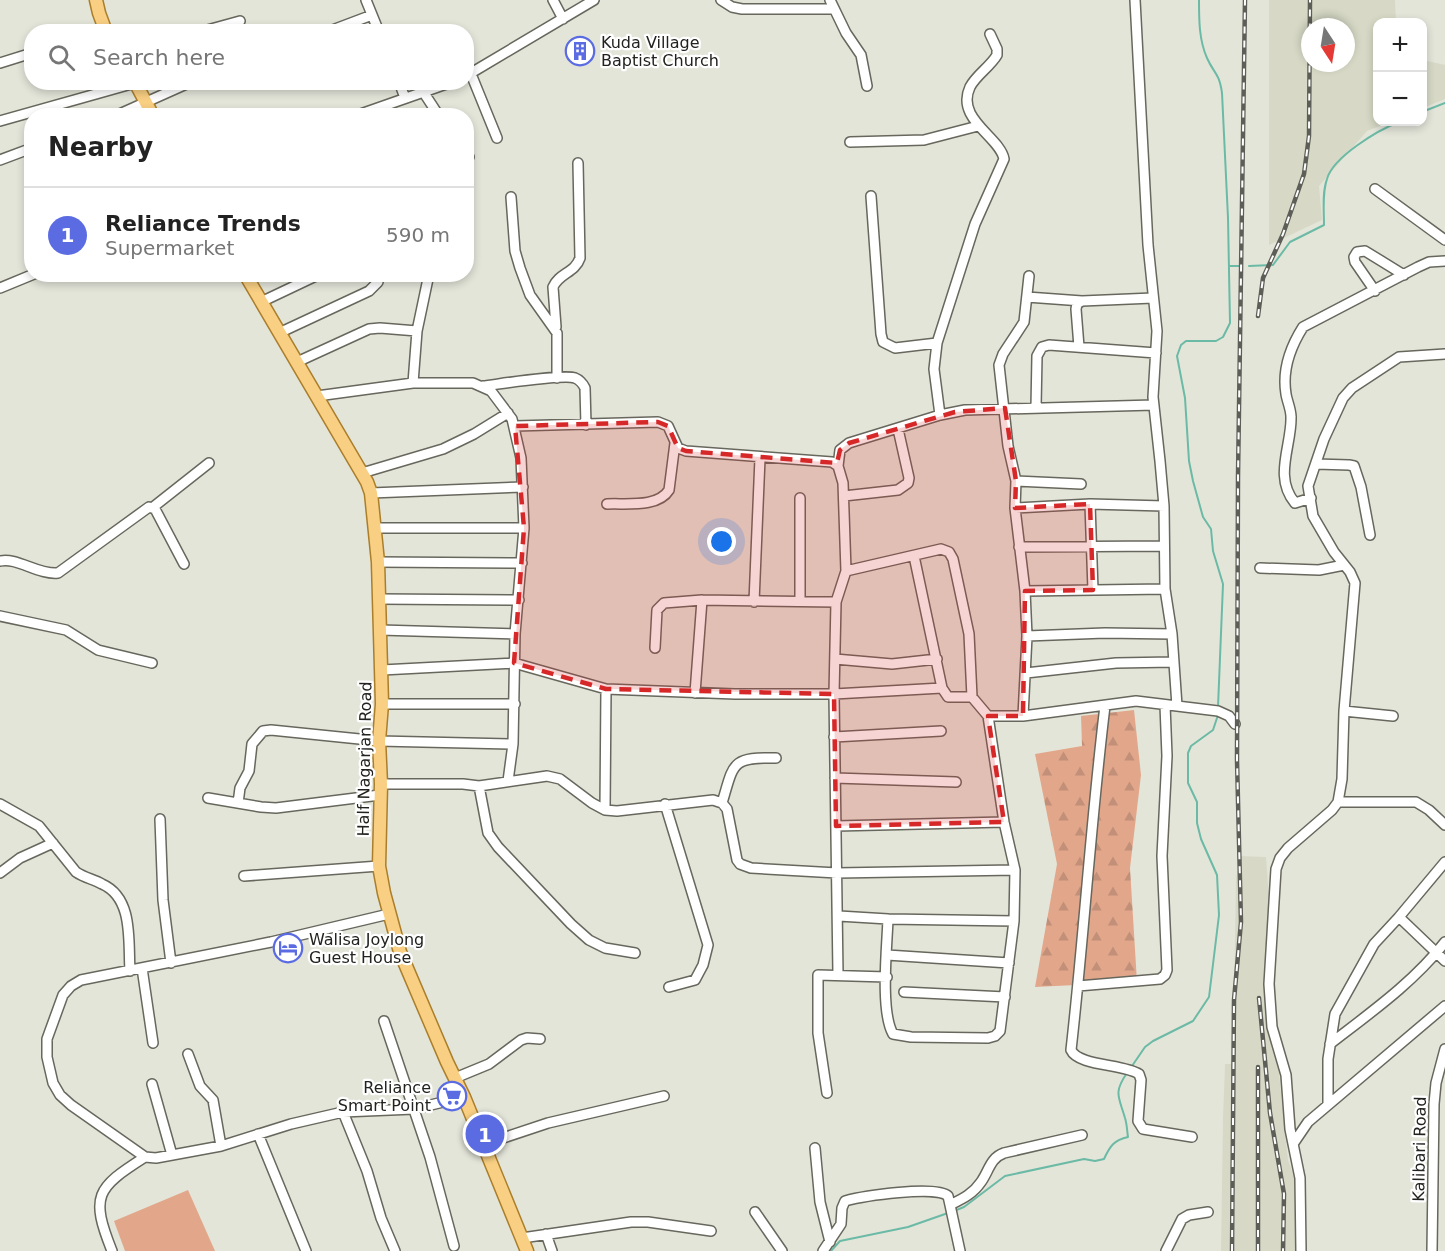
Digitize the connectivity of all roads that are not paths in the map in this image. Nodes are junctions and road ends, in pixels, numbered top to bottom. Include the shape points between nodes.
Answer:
1 (96, 0) edge
2 (366, 0) edge
3 (553, 0) edge
4 (594, 0) edge
5 (721, 0) edge
6 (1135, 0) edge
7 (832, 4) edge
8 (372, 15) junction
9 (563, 18) junction
10 (240, 21) dead end
11 (101, 24) edge
12 (229, 24) edge
13 (348, 24) edge
14 (376, 24) edge
15 (990, 34) dead end
16 (24, 56) edge
17 (0, 63) edge
18 (474, 72) edge
19 (474, 86) edge
20 (867, 86) dead end
21 (110, 90) edge
22 (139, 90) edge
23 (172, 90) edge
24 (402, 90) edge
25 (432, 90) edge
26 (424, 93) junction
27 (405, 98) junction
28 (145, 101) junction
29 (46, 108) edge
30 (131, 108) edge
31 (149, 108) edge
32 (377, 108) edge
33 (434, 108) edge
34 (24, 114) edge
35 (0, 121) edge
36 (978, 126) junction
37 (497, 138) dead end
38 (850, 142) dead end
39 (24, 151) edge
40 (0, 160) edge
41 (578, 163) dead end
42 (1375, 189) dead end
43 (871, 196) dead end
44 (511, 197) dead end
45 (1445, 240) edge
46 (1445, 251) edge
47 (1442, 260) edge
48 (1404, 275) junction
49 (1029, 276) dead end
50 (24, 278) edge
51 (250, 282) edge
52 (303, 282) edge
53 (378, 282) edge
54 (427, 282) edge
55 (0, 288) edge
56 (1375, 291) junction
57 (1027, 297) junction
58 (1153, 298) junction
59 (1082, 301) junction
60 (261, 302) junction
61 (417, 331) junction
62 (279, 333) junction
63 (557, 333) junction
64 (937, 343) junction
65 (1079, 347) junction
66 (1156, 353) junction
67 (1445, 354) edge
68 (297, 362) junction
69 (557, 378) junction
70 (413, 383) junction
71 (482, 386) junction
72 (317, 396) junction
73 (1154, 405) junction
74 (1036, 407) junction
75 (1005, 408) junction
76 (508, 413) junction
77 (940, 415) junction
78 (586, 425) junction
79 (515, 426) junction
80 (897, 429) junction
81 (675, 443) junction
82 (760, 458) junction
83 (208, 463) dead end
84 (1316, 464) junction
85 (838, 466) junction
86 (362, 472) junction
87 (1016, 481) junction
88 (1081, 484) dead end
89 (523, 486) junction
90 (371, 493) junction
91 (844, 496) junction
92 (800, 498) dead end
93 (1311, 498) junction
94 (607, 504) dead end
95 (1090, 504) junction
96 (1164, 506) junction
97 (152, 508) junction
98 (1015, 508) junction
99 (376, 528) junction
100 (524, 528) junction
101 (1370, 535) dead end
102 (1093, 546) junction
103 (1164, 546) junction
104 (1019, 547) junction
105 (914, 556) junction
106 (0, 561) edge
107 (378, 562) junction
108 (522, 563) junction
109 (184, 564) dead end
110 (1344, 564) junction
111 (1260, 568) dead end
112 (846, 571) junction
113 (1165, 589) junction
114 (1092, 590) junction
115 (1025, 591) junction
116 (379, 599) junction
117 (519, 600) junction
118 (702, 600) junction
119 (800, 601) junction
120 (754, 602) junction
121 (836, 602) junction
122 (0, 616) edge
123 (380, 630) junction
124 (515, 634) junction
125 (1172, 634) junction
126 (1027, 636) junction
127 (655, 648) dead end
128 (836, 658) junction
129 (937, 659) junction
130 (1173, 662) junction
131 (152, 663) dead end
132 (514, 663) junction
133 (382, 670) junction
134 (1026, 673) junction
135 (942, 688) junction
136 (606, 689) junction
137 (695, 693) junction
138 (834, 694) junction
139 (972, 698) junction
140 (382, 704) junction
141 (515, 704) junction
142 (1165, 705) junction
143 (1105, 706) junction
144 (1177, 706) junction
145 (1344, 711) junction
146 (988, 716) junction
147 (1023, 716) junction
148 (1393, 716) dead end
149 (1235, 724) dead end
150 (941, 731) dead end
151 (834, 737) junction
152 (379, 741) junction
153 (513, 744) junction
154 (776, 758) dead end
155 (835, 778) junction
156 (508, 781) junction
157 (956, 782) dead end
158 (479, 786) junction
159 (381, 790) junction
160 (208, 798) dead end
161 (1338, 802) junction
162 (237, 803) junction
163 (722, 803) junction
164 (0, 804) edge
165 (664, 804) junction
166 (606, 810) junction
167 (160, 819) dead end
168 (1004, 822) junction
169 (1445, 825) edge
170 (836, 826) junction
171 (53, 843) junction
172 (1445, 862) edge
173 (379, 866) junction
174 (1015, 870) junction
175 (0, 873) edge
176 (837, 873) junction
177 (244, 876) dead end
178 (389, 914) junction
179 (839, 916) junction
180 (1399, 917) junction
181 (888, 919) junction
182 (1014, 921) junction
183 (1445, 942) edge
184 (635, 953) dead end
185 (1436, 953) junction
186 (887, 955) junction
187 (1445, 961) edge
188 (171, 963) junction
189 (1009, 963) junction
190 (142, 968) junction
191 (130, 971) junction
192 (838, 974) junction
193 (887, 977) junction
194 (1078, 986) junction
195 (669, 987) dead end
196 (904, 992) dead end
197 (1005, 997) junction
198 (1445, 1006) edge
199 (384, 1021) dead end
200 (540, 1039) dead end
201 (153, 1043) dead end
202 (1330, 1044) junction
203 (1445, 1049) edge
204 (188, 1054) dead end
205 (455, 1078) junction
206 (152, 1084) dead end
207 (1441, 1084) edge
208 (826, 1093) dead end
209 (664, 1096) dead end
210 (464, 1097) junction
211 (1328, 1104) junction
212 (414, 1109) junction
213 (343, 1112) junction
214 (258, 1134) junction
215 (1082, 1135) dead end
216 (1192, 1137) dead end
217 (1293, 1144) junction
218 (482, 1145) junction
219 (221, 1146) junction
220 (814, 1148) dead end
221 (172, 1155) junction
222 (145, 1157) junction
223 (1445, 1168) edge
224 (1434, 1169) junction
225 (951, 1207) junction
226 (755, 1212) dead end
227 (1208, 1212) dead end
228 (711, 1231) dead end
229 (546, 1234) junction
230 (522, 1238) junction
231 (830, 1242) junction
232 (454, 1246) dead end
233 (112, 1251) edge
234 (306, 1251) edge
235 (395, 1251) edge
236 (527, 1251) edge
237 (552, 1251) edge
238 (782, 1251) edge
239 (822, 1251) edge
240 (960, 1251) edge
241 (1166, 1251) edge
242 (1301, 1251) edge
243 (1432, 1251) edge

1 - 11 main road
2 - 8 street
3 - 9 street
4 - 9 street
5 - 7 street via 742,9
6 - 58 street
7 - 20 street via 861,56
8 - 13 street
8 - 14 street
9 - 18 street
10 - 12 street
15 - 36 street via 997,55 968,94
16 - 17 street
19 - 37 street
21 - 29 street
22 - 28 main road
23 - 28 street
24 - 27 street
25 - 26 street
26 - 27 street
26 - 33 street
27 - 32 street
28 - 30 street
28 - 31 main road
34 - 35 street
36 - 38 street via 924,140
36 - 64 street via 1000,147 1004,159 975,224
39 - 40 street
41 - 63 street via 579,258 577,266 553,287
42 - 45 street
43 - 64 street via 883,342 894,348
44 - 63 street via 520,268 530,295
46 - 47 street
47 - 48 street
48 - 56 street
48 - 56 street via 1365,251 1357,252 1355,262
49 - 57 street
50 - 55 street
51 - 60 main road, Half Nagarjan Road
52 - 60 street
53 - 62 street via 369,291
54 - 61 street
56 - 93 street via 1304,327 1286,366 1291,419 1284,455 1286,482 1295,503
57 - 59 street
57 - 75 street via 1024,322 1000,359
58 - 59 street
58 - 66 street
59 - 65 street via 1076,309
60 - 62 main road, Half Nagarjan Road
61 - 68 street via 369,329
61 - 70 street
62 - 68 main road, Half Nagarjan Road
63 - 69 street
64 - 77 street via 934,369
65 - 66 street
65 - 74 street via 1049,345 1038,351
66 - 73 street
67 - 84 street via 1399,357 1352,388 1340,406
68 - 72 main road, Half Nagarjan Road
69 - 71 street
69 - 78 street via 576,378 582,383
70 - 71 street
70 - 72 street
71 - 76 street via 497,397
72 - 86 main road, Half Nagarjan Road
73 - 74 street
73 - 96 street
74 - 75 street
75 - 77 street
75 - 87 street
76 - 79 street
76 - 86 street via 443,449
77 - 80 street
78 - 79 street
78 - 81 street via 658,422 668,426
79 - 89 street
80 - 85 street via 843,446
80 - 91 street via 908,483 898,490
81 - 82 street via 686,451
81 - 94 street via 666,495 653,501
82 - 85 street via 832,462
82 - 120 street
83 - 97 street
84 - 93 street via 1308,486
84 - 101 street via 1354,466
85 - 91 street
86 - 90 main road, Half Nagarjan Road
87 - 88 street
87 - 98 street
89 - 90 street
89 - 100 street
90 - 99 main road, Half Nagarjan Road
91 - 112 street
92 - 119 street
93 - 110 street via 1313,516
95 - 96 street
95 - 98 street
95 - 102 street
96 - 103 street
97 - 106 street via 58,573 48,574 8,560
97 - 109 street
98 - 104 street
99 - 100 street
99 - 107 main road, Half Nagarjan Road
100 - 108 street
102 - 103 street
102 - 104 street
102 - 114 street
103 - 113 street
104 - 115 street
105 - 112 street
105 - 129 street
105 - 139 street via 941,549 951,555 969,634
107 - 108 street
107 - 116 main road, Half Nagarjan Road
108 - 117 street
110 - 111 street via 1319,570
110 - 145 street via 1355,583
112 - 121 street
113 - 114 street
113 - 125 street
114 - 115 street
115 - 126 street
116 - 117 street
116 - 123 main road, Half Nagarjan Road
117 - 124 street
118 - 120 street
118 - 127 street via 659,606
118 - 137 street
119 - 120 street
119 - 121 street
121 - 128 street
122 - 131 street via 66,630 98,650
123 - 124 street
123 - 133 main road, Half Nagarjan Road
124 - 132 street
125 - 126 street
125 - 130 street
126 - 134 street
128 - 129 street via 892,664
128 - 138 street
129 - 135 street
130 - 134 street via 1116,663
130 - 144 street
132 - 133 street
132 - 136 street
132 - 141 street
133 - 140 main road, Half Nagarjan Road
134 - 147 street
135 - 138 street
135 - 139 street via 948,697
136 - 137 street
136 - 166 street
137 - 138 street
138 - 151 street
139 - 146 street
140 - 141 street
140 - 152 main road, Half Nagarjan Road
141 - 153 street
142 - 143 street via 1136,701
142 - 144 street
142 - 194 street via 1167,756 1162,856 1167,970 1160,979
143 - 147 street
143 - 194 street
144 - 149 street via 1218,711
145 - 148 street
145 - 161 street
146 - 147 street
146 - 168 street
150 - 151 street
151 - 155 street
152 - 153 street
152 - 159 main road, Half Nagarjan Road
152 - 162 street via 263,731 252,744 249,771
153 - 156 street
154 - 163 street via 750,759 735,765
155 - 157 street
155 - 170 street
156 - 158 street
156 - 166 street via 547,776 560,779
158 - 159 street
158 - 184 street via 488,833 510,861 589,940 605,948
159 - 162 street via 276,807
159 - 173 main road, Half Nagarjan Road
160 - 162 street
161 - 169 street via 1416,802
161 - 217 street via 1288,848 1276,869 1269,984 1272,1027 1286,1075
163 - 165 street via 713,800
163 - 176 street via 727,809 734,853 740,864
164 - 171 street via 39,826
165 - 166 street
165 - 195 street via 708,945 695,980
167 - 188 street via 163,900
168 - 170 street
168 - 174 street
170 - 176 street
171 - 175 street via 20,858
171 - 191 street via 76,872 104,884 123,904
172 - 180 street
173 - 177 street
173 - 178 main road, Half Nagarjan Road
174 - 176 street
174 - 182 street
176 - 179 street
178 - 188 street
178 - 205 main road, Half Nagarjan Road via 400,952
179 - 181 street
179 - 192 street
180 - 185 street
180 - 202 street via 1374,944 1335,1014
181 - 182 street
181 - 186 street
182 - 189 street
183 - 185 street
185 - 187 street
185 - 202 street
186 - 189 street
186 - 193 street
188 - 190 street
189 - 197 street
190 - 191 street
190 - 201 street
191 - 222 street via 81,980 71,986 63,995 47,1039 46,1057 53,1083 66,1100
192 - 193 street
192 - 208 street via 818,975 818,1034
193 - 197 street via 888,1020 893,1034 900,1036 995,1036 1000,1031
194 - 216 street via 1073,1054 1139,1074 1139,1125 1143,1129
196 - 197 street
198 - 211 street
199 - 212 street
200 - 205 street via 521,1040 489,1064
202 - 211 street
203 - 207 street, Kalibari Road
204 - 219 street via 201,1086 213,1100
205 - 210 main road, Half Nagarjan Road
206 - 221 street
207 - 224 street, Kalibari Road via 1434,1104
209 - 218 street via 548,1123
210 - 212 street
210 - 218 main road, Half Nagarjan Road
211 - 217 street via 1308,1122
212 - 213 street
212 - 232 street
213 - 214 street
213 - 235 street
214 - 219 street
214 - 234 street
215 - 225 street via 999,1155 971,1194
217 - 242 street via 1300,1178
218 - 230 main road, Half Nagarjan Road
219 - 221 street
220 - 231 street via 820,1202
221 - 222 street
222 - 233 street via 114,1178 101,1193 98,1210
223 - 224 street
224 - 243 street, Kalibari Road
225 - 231 street via 948,1196 939,1191 900,1192 845,1201 841,1224
225 - 240 street
226 - 238 street
227 - 241 street via 1182,1219
228 - 229 street via 648,1222
229 - 230 street
229 - 237 street
230 - 236 main road, Half Nagarjan Road
231 - 239 street

